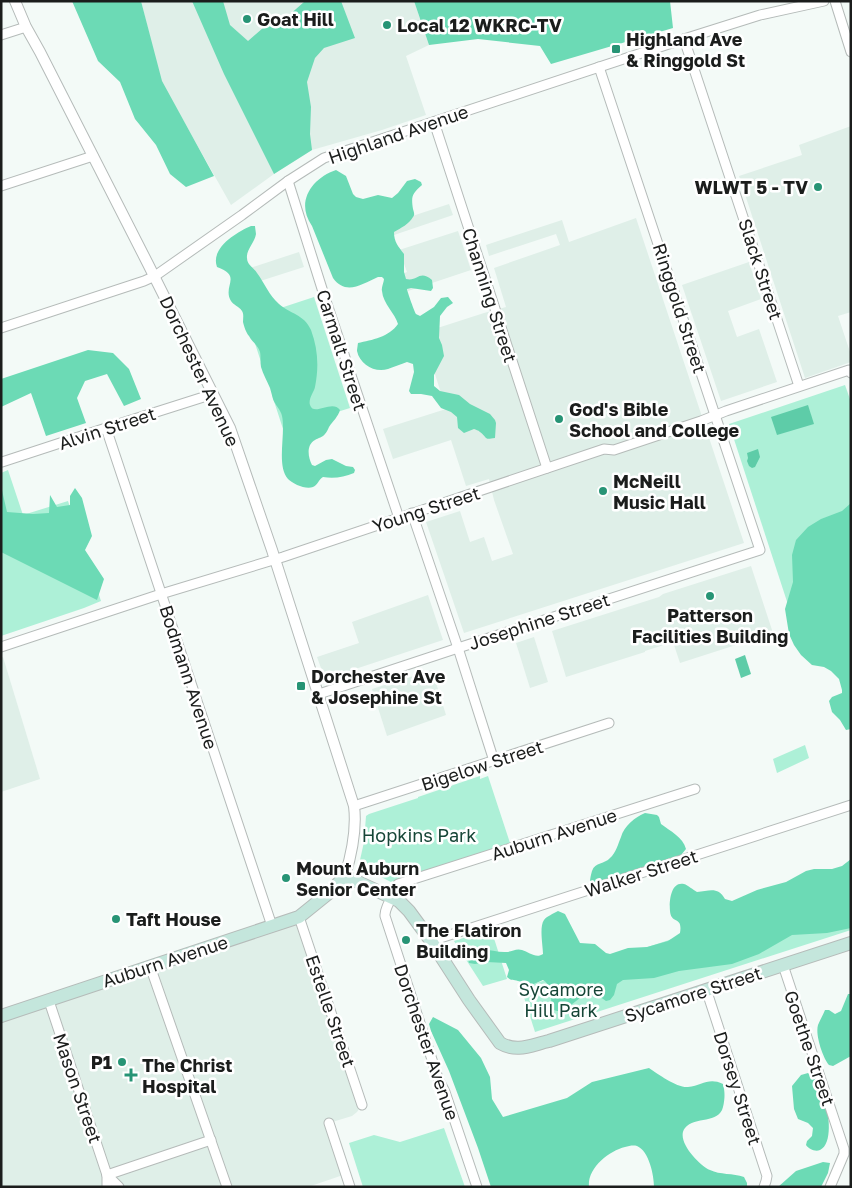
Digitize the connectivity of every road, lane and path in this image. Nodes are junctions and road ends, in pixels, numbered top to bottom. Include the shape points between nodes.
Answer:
1 (15, 1) edge
2 (824, 1) edge
3 (834, 1) edge
4 (26, 27) junction
5 (1, 35) edge
6 (684, 39) junction
7 (851, 52) edge
8 (599, 67) junction
9 (434, 122) junction
10 (93, 156) junction
11 (288, 182) junction
12 (1, 186) edge
13 (155, 276) junction
14 (1, 328) edge
15 (850, 371) edge
16 (799, 386) junction
17 (213, 394) junction
18 (715, 414) junction
19 (106, 428) junction
20 (2, 462) edge
21 (547, 468) junction
22 (412, 513) junction
23 (399, 518) junction
24 (760, 550) joint
25 (275, 559) junction
26 (162, 594) junction
27 (1, 647) edge
28 (458, 648) junction
29 (319, 694) junction
30 (609, 723) dead end
31 (494, 761) junction
32 (695, 789) dead end
33 (851, 804) edge
34 (354, 806) junction
35 (345, 876) junction
36 (392, 898) junction
37 (300, 917) junction
38 (272, 926) junction
39 (431, 941) junction
40 (851, 943) edge
41 (782, 965) junction
42 (150, 966) junction
43 (706, 989) junction
44 (49, 1001) junction
45 (1, 1015) edge
46 (362, 1105) dead end
47 (329, 1123) dead end
48 (211, 1140) junction
49 (107, 1175) junction
50 (106, 1187) edge
51 (120, 1187) edge
52 (227, 1187) edge
53 (350, 1187) edge
54 (477, 1187) edge
55 (764, 1187) edge
56 (830, 1187) edge

1 - 4 street, Dorchester Avenue
2 - 6 street, Highland Avenue via 760,15
3 - 7 street
4 - 5 street
4 - 10 street, Dorchester Avenue
6 - 8 street, Highland Avenue
6 - 16 street, Slack Street
8 - 9 street, Highland Avenue
8 - 18 street, Ringgold Street
9 - 11 street, Highland Avenue via 324,158
9 - 21 street, Channing Street
10 - 12 street
10 - 13 street, Dorchester Avenue
11 - 13 street, Highland Avenue
11 - 23 street, Carmalt Street
13 - 14 street, Highland Avenue
13 - 17 street, Dorchester Avenue
15 - 16 street, Young Street
16 - 18 street, Young Street
17 - 19 street, Alvin Street
17 - 25 street, Dorchester Avenue via 230,428
18 - 21 street, Young Street via 614,450 604,449
18 - 24 street, Ringgold Street
19 - 20 street, Alvin Street
19 - 26 street, Bodmann Avenue
21 - 22 street, Young Street
22 - 23 street, Young Street
22 - 28 street
23 - 25 street, Young Street
24 - 28 street, Josephine Street
25 - 26 street, Young Street
25 - 29 street, Dorchester Avenue
26 - 27 street, Young Street
26 - 38 street, Bodmann Avenue
28 - 29 street, Josephine Street
28 - 31 street
29 - 34 street, Dorchester Avenue
30 - 31 street, Bigelow Street
31 - 34 street, Bigelow Street
32 - 36 street, Auburn Avenue via 398,884
33 - 39 street, Walker Street
34 - 35 street, Dorchester Avenue via 353,848
35 - 36 main road, Sycamore Street
35 - 37 main road, Auburn Avenue
36 - 39 main road, Sycamore Street via 409,911
36 - 54 street, Dorchester Avenue via 385,916
37 - 38 main road, Auburn Avenue
37 - 46 street, Estelle Street
38 - 42 main road, Auburn Avenue
39 - 43 main road, Sycamore Street via 469,1000 500,1043 507,1047 522,1048
40 - 41 main road, Sycamore Street
41 - 43 main road, Sycamore Street
41 - 56 street, Goethe Street via 844,1149
42 - 44 main road, Auburn Avenue
42 - 48 street
43 - 55 street, Dorsey Street via 767,1176
44 - 45 main road, Auburn Avenue
44 - 49 street, Mason Street
47 - 53 street
48 - 49 street
48 - 52 street
49 - 50 street, Mason Street
49 - 51 street, Mason Street

